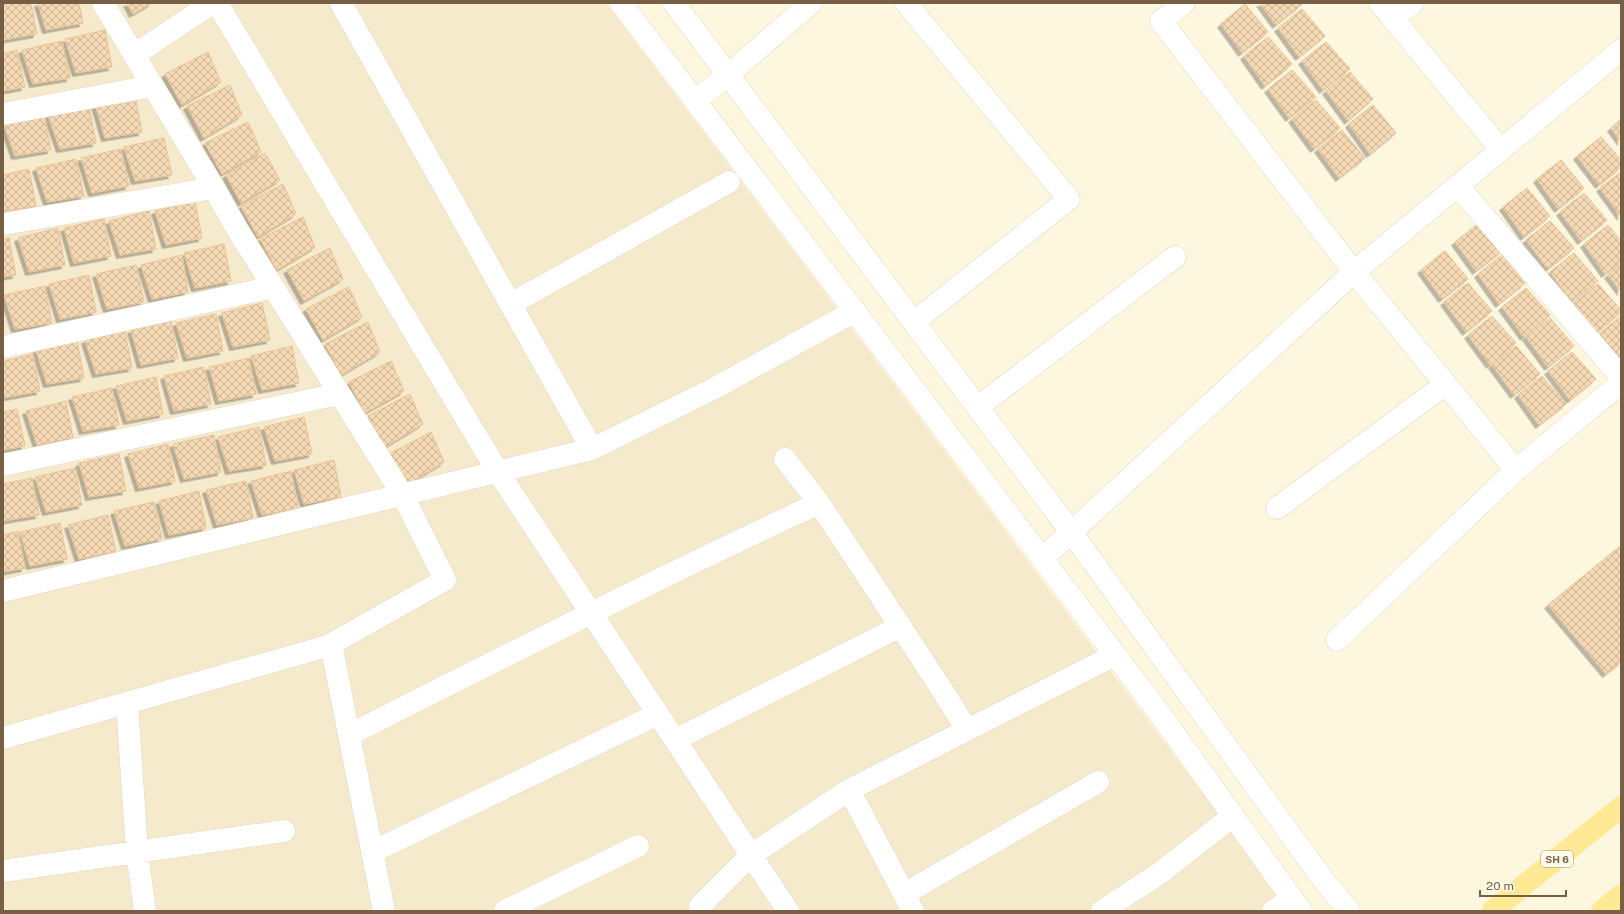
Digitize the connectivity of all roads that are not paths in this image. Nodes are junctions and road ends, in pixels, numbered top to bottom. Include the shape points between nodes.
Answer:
1 (103, 3) edge
2 (212, 3) edge
3 (217, 3) edge
4 (341, 3) edge
5 (621, 3) edge
6 (674, 3) edge
7 (811, 3) edge
8 (906, 3) edge
9 (1184, 3) edge
10 (1413, 3) edge
11 (1386, 11) edge
12 (1621, 50) edge
13 (134, 55) junction
14 (728, 74) junction
15 (152, 86) junction
16 (696, 100) junction
17 (3, 114) edge
18 (1501, 150) junction
19 (729, 182) dead end
20 (1458, 186) junction
21 (214, 188) junction
22 (3, 224) edge
23 (1175, 257) dead end
24 (1354, 272) junction
25 (273, 287) junction
26 (511, 304) junction
27 (855, 311) junction
28 (914, 322) junction
29 (3, 347) edge
30 (1621, 377) edge
31 (1621, 383) edge
32 (1446, 384) junction
33 (339, 394) junction
34 (978, 407) junction
35 (592, 449) junction
36 (785, 459) dead end
37 (3, 465) edge
38 (1516, 470) junction
39 (498, 472) junction
40 (402, 494) junction
41 (819, 503) junction
42 (1277, 508) dead end
43 (1072, 533) junction
44 (1042, 559) junction
45 (3, 591) edge
46 (590, 612) junction
47 (900, 626) junction
48 (1337, 640) dead end
49 (331, 645) junction
50 (1115, 655) junction
51 (127, 703) junction
52 (658, 714) junction
53 (967, 730) junction
54 (349, 735) junction
55 (3, 738) edge
56 (675, 740) junction
57 (1098, 782) dead end
58 (849, 790) junction
59 (1621, 807) edge
60 (1233, 816) junction
61 (284, 830) dead end
62 (638, 846) dead end
63 (138, 852) junction
64 (372, 852) junction
65 (751, 855) junction
66 (3, 871) edge
67 (1621, 895) edge
68 (909, 903) edge
69 (1297, 905) edge
70 (699, 909) edge
71 (146, 911) edge
72 (384, 911) edge
73 (505, 911) edge
74 (788, 911) edge
75 (1102, 911) edge
76 (1272, 911) edge
77 (1349, 911) edge
78 (1492, 911) edge
79 (1602, 911) edge

1 - 13 street
2 - 13 street
3 - 39 street
4 - 26 street
5 - 16 street
6 - 14 street
7 - 14 street
8 - 28 street via 1069,200
9 - 24 street via 1161,21
10 - 11 street
11 - 18 street
12 - 18 street
13 - 15 street
14 - 16 street
14 - 28 street
15 - 17 street
15 - 21 street
16 - 27 street
18 - 20 street
19 - 26 street
20 - 24 street
20 - 30 street
21 - 22 street
21 - 25 street
23 - 34 street
24 - 32 street
24 - 43 street
25 - 29 street
25 - 33 street
26 - 35 street
27 - 35 street via 715,388
27 - 44 street
28 - 34 street
31 - 38 street
32 - 38 street
32 - 42 street
33 - 37 street
33 - 40 street
34 - 43 street
35 - 39 street
36 - 41 street
38 - 48 street
39 - 40 street
39 - 46 street
40 - 45 street
40 - 49 street via 445,580
41 - 46 street
41 - 47 street
43 - 44 street
43 - 77 street
44 - 50 street
46 - 52 street
46 - 54 street
47 - 53 street
47 - 56 street
49 - 51 street
49 - 54 street
50 - 53 street
50 - 60 street
51 - 55 street
51 - 63 street
52 - 56 street
52 - 64 street
53 - 58 street
54 - 64 street
56 - 65 street
57 - 68 street
58 - 65 street
58 - 68 street
59 - 78 main road, SH 6
60 - 69 street
60 - 75 street via 1160,873
61 - 63 street
62 - 73 street
63 - 66 street
63 - 71 street
64 - 72 street
65 - 70 street
65 - 74 street
67 - 79 main road
69 - 76 street

